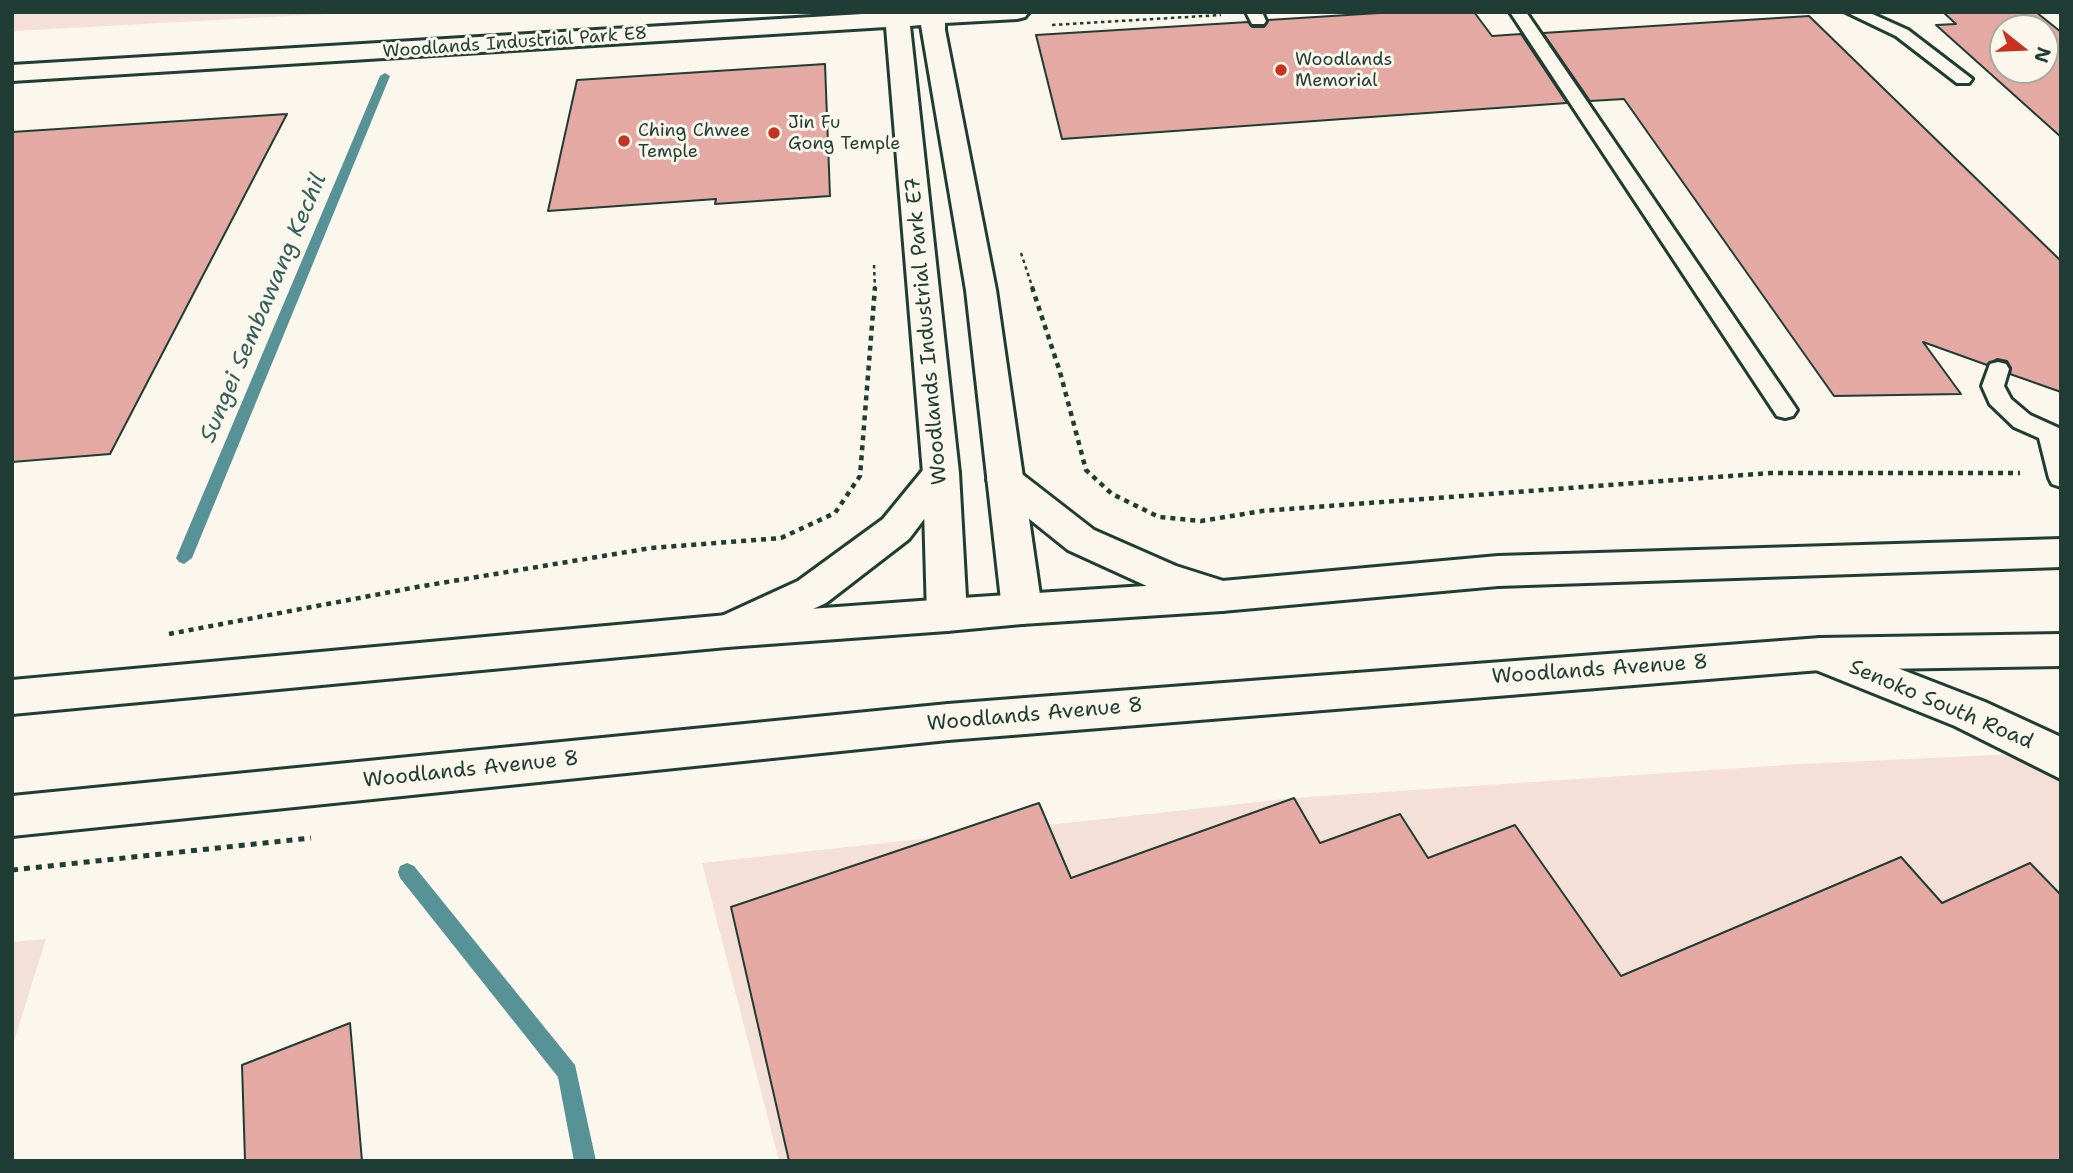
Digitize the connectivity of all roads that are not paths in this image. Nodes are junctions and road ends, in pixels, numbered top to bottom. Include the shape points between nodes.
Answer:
1 (727, 12) edge
2 (1017, 12) edge
3 (1518, 12) edge
4 (1854, 12) edge
5 (918, 15) edge
6 (12, 55) edge
7 (12, 72) edge
8 (1963, 79) dead end
9 (1998, 369) dead end
10 (1785, 410) dead end
11 (2055, 437) edge
12 (941, 473) junction
13 (2060, 475) edge
14 (1005, 480) junction
15 (2061, 553) edge
16 (1222, 596) junction
17 (1022, 609) junction
18 (947, 615) junction
19 (727, 631) junction
20 (2061, 650) edge
21 (1820, 654) junction
22 (12, 697) edge
23 (2061, 760) edge
24 (12, 816) edge

1 - 6 street, Woodlands Industrial Park E8
2 - 5 street, Woodlands Industrial Park E8
3 - 10 lane
4 - 8 lane via 1902,33
5 - 7 street, Woodlands Industrial Park E8
5 - 12 street, Woodlands Industrial Park E7
5 - 14 street via 933,30 981,290
9 - 11 lane via 1993,386 2002,404 2022,421
11 - 13 lane
12 - 18 street, Woodlands Industrial Park E7
12 - 19 street via 896,529 812,592
14 - 16 street via 1081,540 1163,577
14 - 17 street
15 - 16 street via 1498,571
16 - 17 street
17 - 18 street
18 - 19 street
19 - 22 street
20 - 21 street, Woodlands Avenue 8
21 - 23 street, Senoko South Road via 1970,714
21 - 24 street, Woodlands Avenue 8 via 948,722

